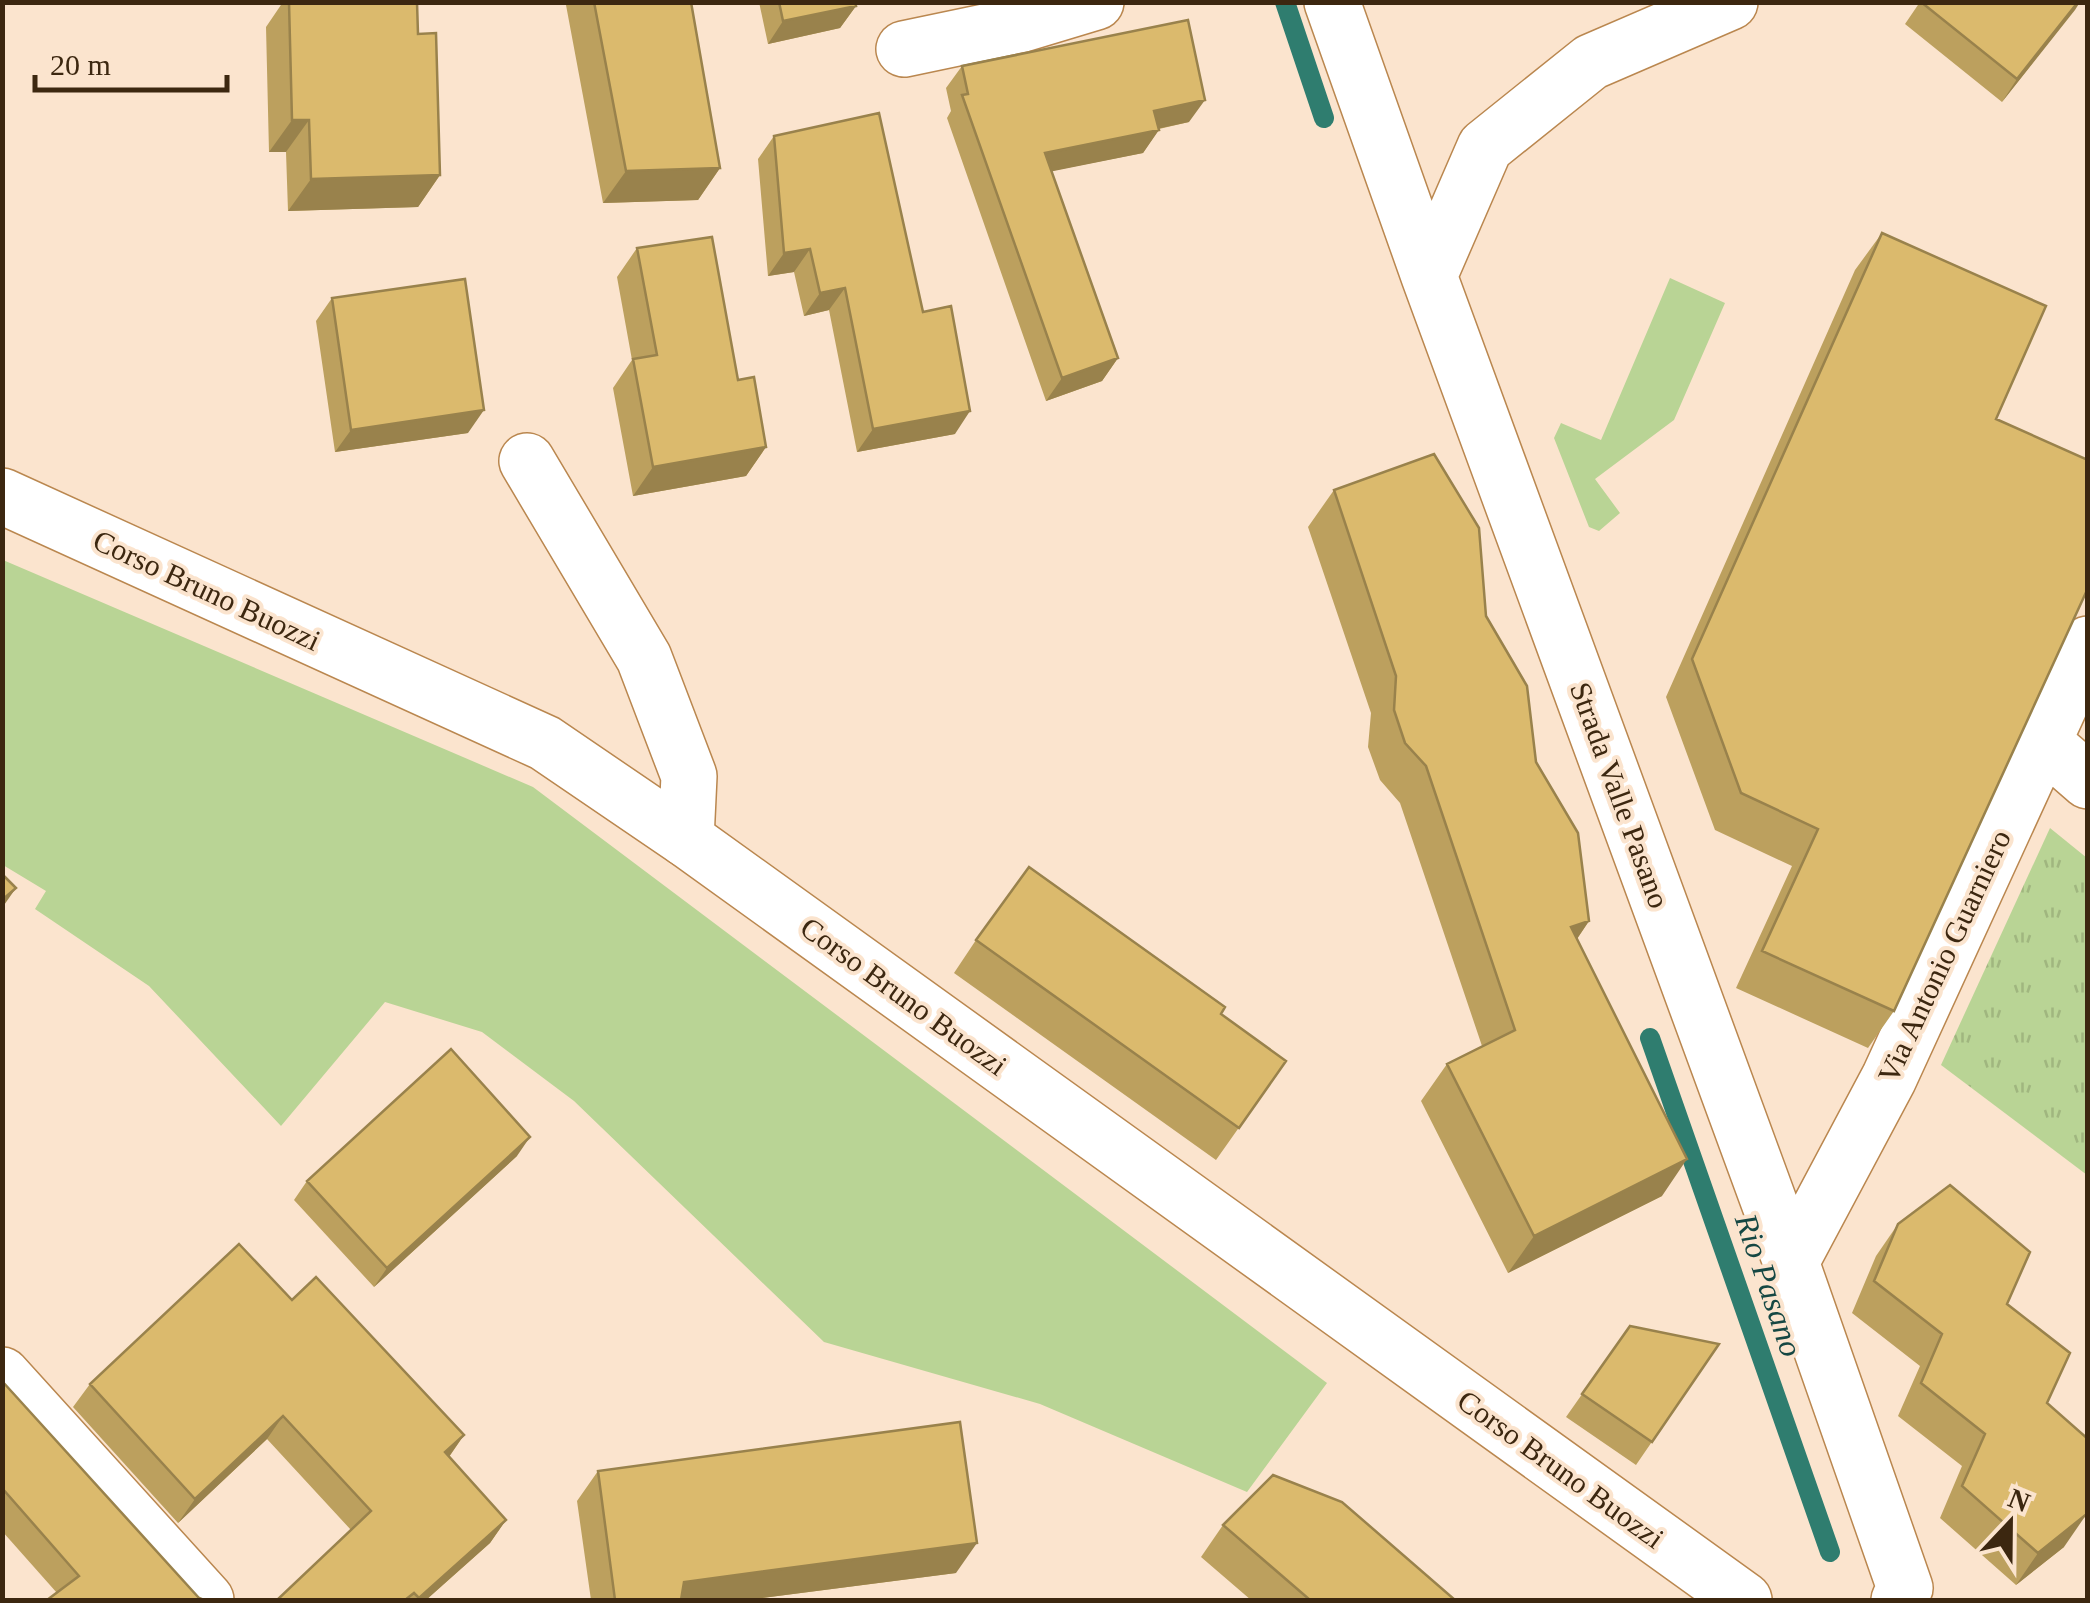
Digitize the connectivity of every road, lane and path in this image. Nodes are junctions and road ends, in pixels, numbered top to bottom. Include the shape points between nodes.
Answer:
1 (1096, 2) edge
2 (1332, 2) edge
3 (1730, 2) edge
4 (904, 49) dead end
5 (1429, 276) junction
6 (526, 461) dead end
7 (2, 496) edge
8 (2088, 644) edge
9 (2043, 742) junction
10 (2088, 781) edge
11 (686, 838) junction
12 (1791, 1262) junction
13 (2, 1375) edge
14 (1907, 1596) edge
15 (206, 1600) edge
16 (1744, 1600) edge

1 - 4 street
2 - 5 street, Strada Valle Pasano
3 - 5 street via 1591,62 1485,147
5 - 12 street, Strada Valle Pasano
6 - 11 street via 644,658 689,776
7 - 11 street, Corso Bruno Buozzi via 545,744
8 - 9 street, Via Antonio Guarniero
9 - 10 street
9 - 12 street, Via Antonio Guarniero via 1888,1078
11 - 16 street, Corso Bruno Buozzi
12 - 14 street, Strada Valle Pasano
13 - 15 street

